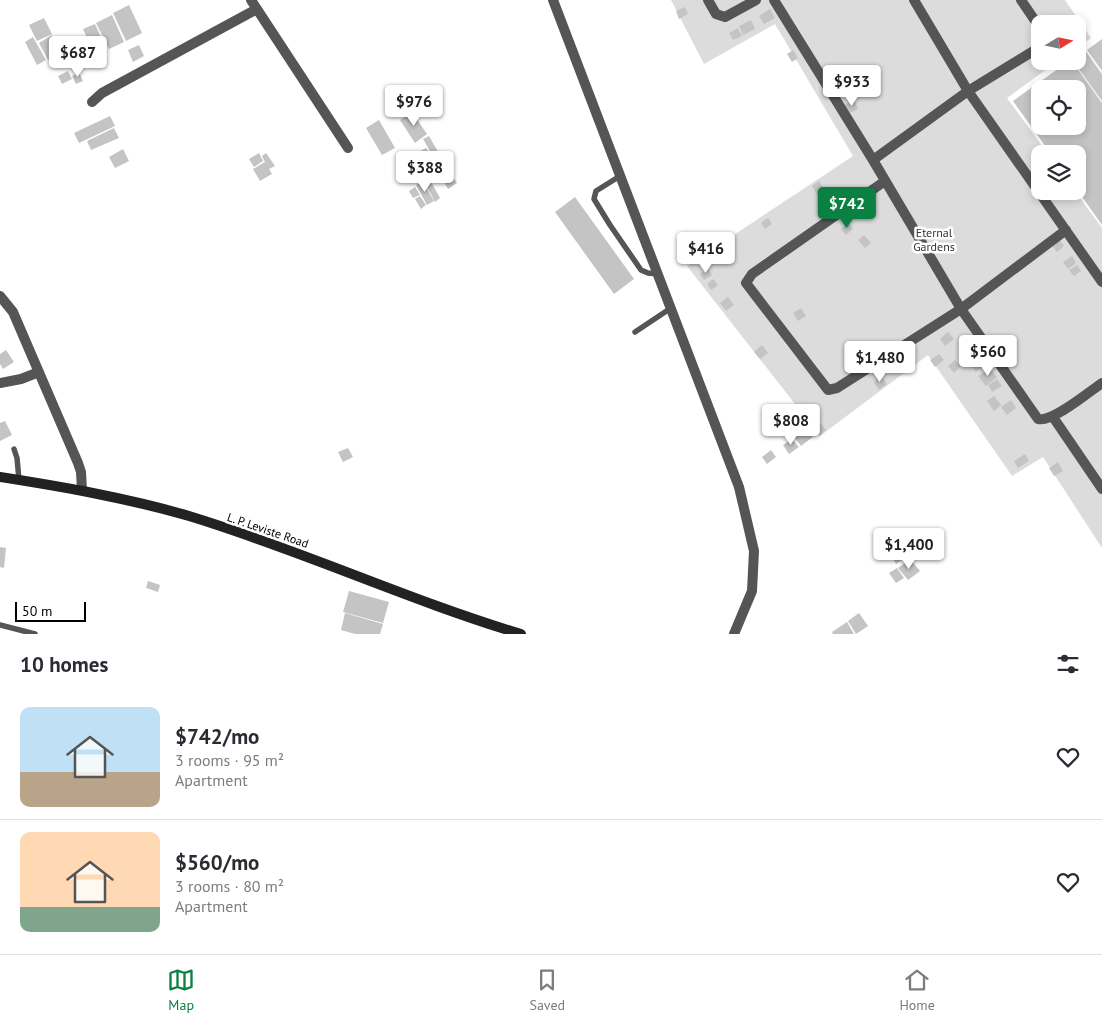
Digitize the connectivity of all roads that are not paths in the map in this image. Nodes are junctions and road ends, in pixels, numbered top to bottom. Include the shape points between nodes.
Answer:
1 (553, 0) edge
2 (708, 0) edge
3 (756, 0) edge
4 (774, 0) edge
5 (914, 0) edge
6 (1021, 0) edge
7 (254, 4) edge
8 (1031, 15) edge
9 (1031, 52) edge
10 (968, 91) junction
11 (92, 102) dead end
12 (348, 148) dead end
13 (873, 160) junction
14 (620, 176) junction
15 (885, 182) junction
16 (1066, 230) junction
17 (658, 274) junction
18 (1102, 282) edge
19 (0, 296) edge
20 (671, 308) junction
21 (961, 309) junction
22 (635, 332) dead end
23 (40, 372) junction
24 (1102, 383) edge
25 (0, 384) edge
26 (1053, 417) junction
27 (14, 449) dead end
28 (0, 477) edge
29 (19, 480) junction
30 (1102, 489) edge
31 (82, 490) junction
32 (0, 625) edge
33 (35, 634) edge
34 (521, 634) edge
35 (734, 634) edge

1 - 14 street
2 - 3 street via 716,14 725,17
4 - 13 street
5 - 10 street
6 - 8 street
7 - 11 street via 102,93
7 - 12 street
9 - 10 street
10 - 13 street
10 - 16 street
13 - 15 street
14 - 17 street
14 - 17 lane via 596,191 594,199 641,270
15 - 21 street
15 - 21 street via 752,274 746,283 828,390 837,388
16 - 18 street
16 - 21 street
17 - 20 street
19 - 23 street via 13,312
20 - 22 lane
20 - 35 street via 739,488 754,551 752,591
21 - 26 street via 1038,420
23 - 25 street
23 - 31 street via 78,463
24 - 26 street
26 - 30 street
27 - 29 lane
28 - 29 main road, L. P. Leviste Road
29 - 31 main road, L. P. Leviste Road
31 - 34 main road, L. P. Leviste Road via 188,516
32 - 33 lane

